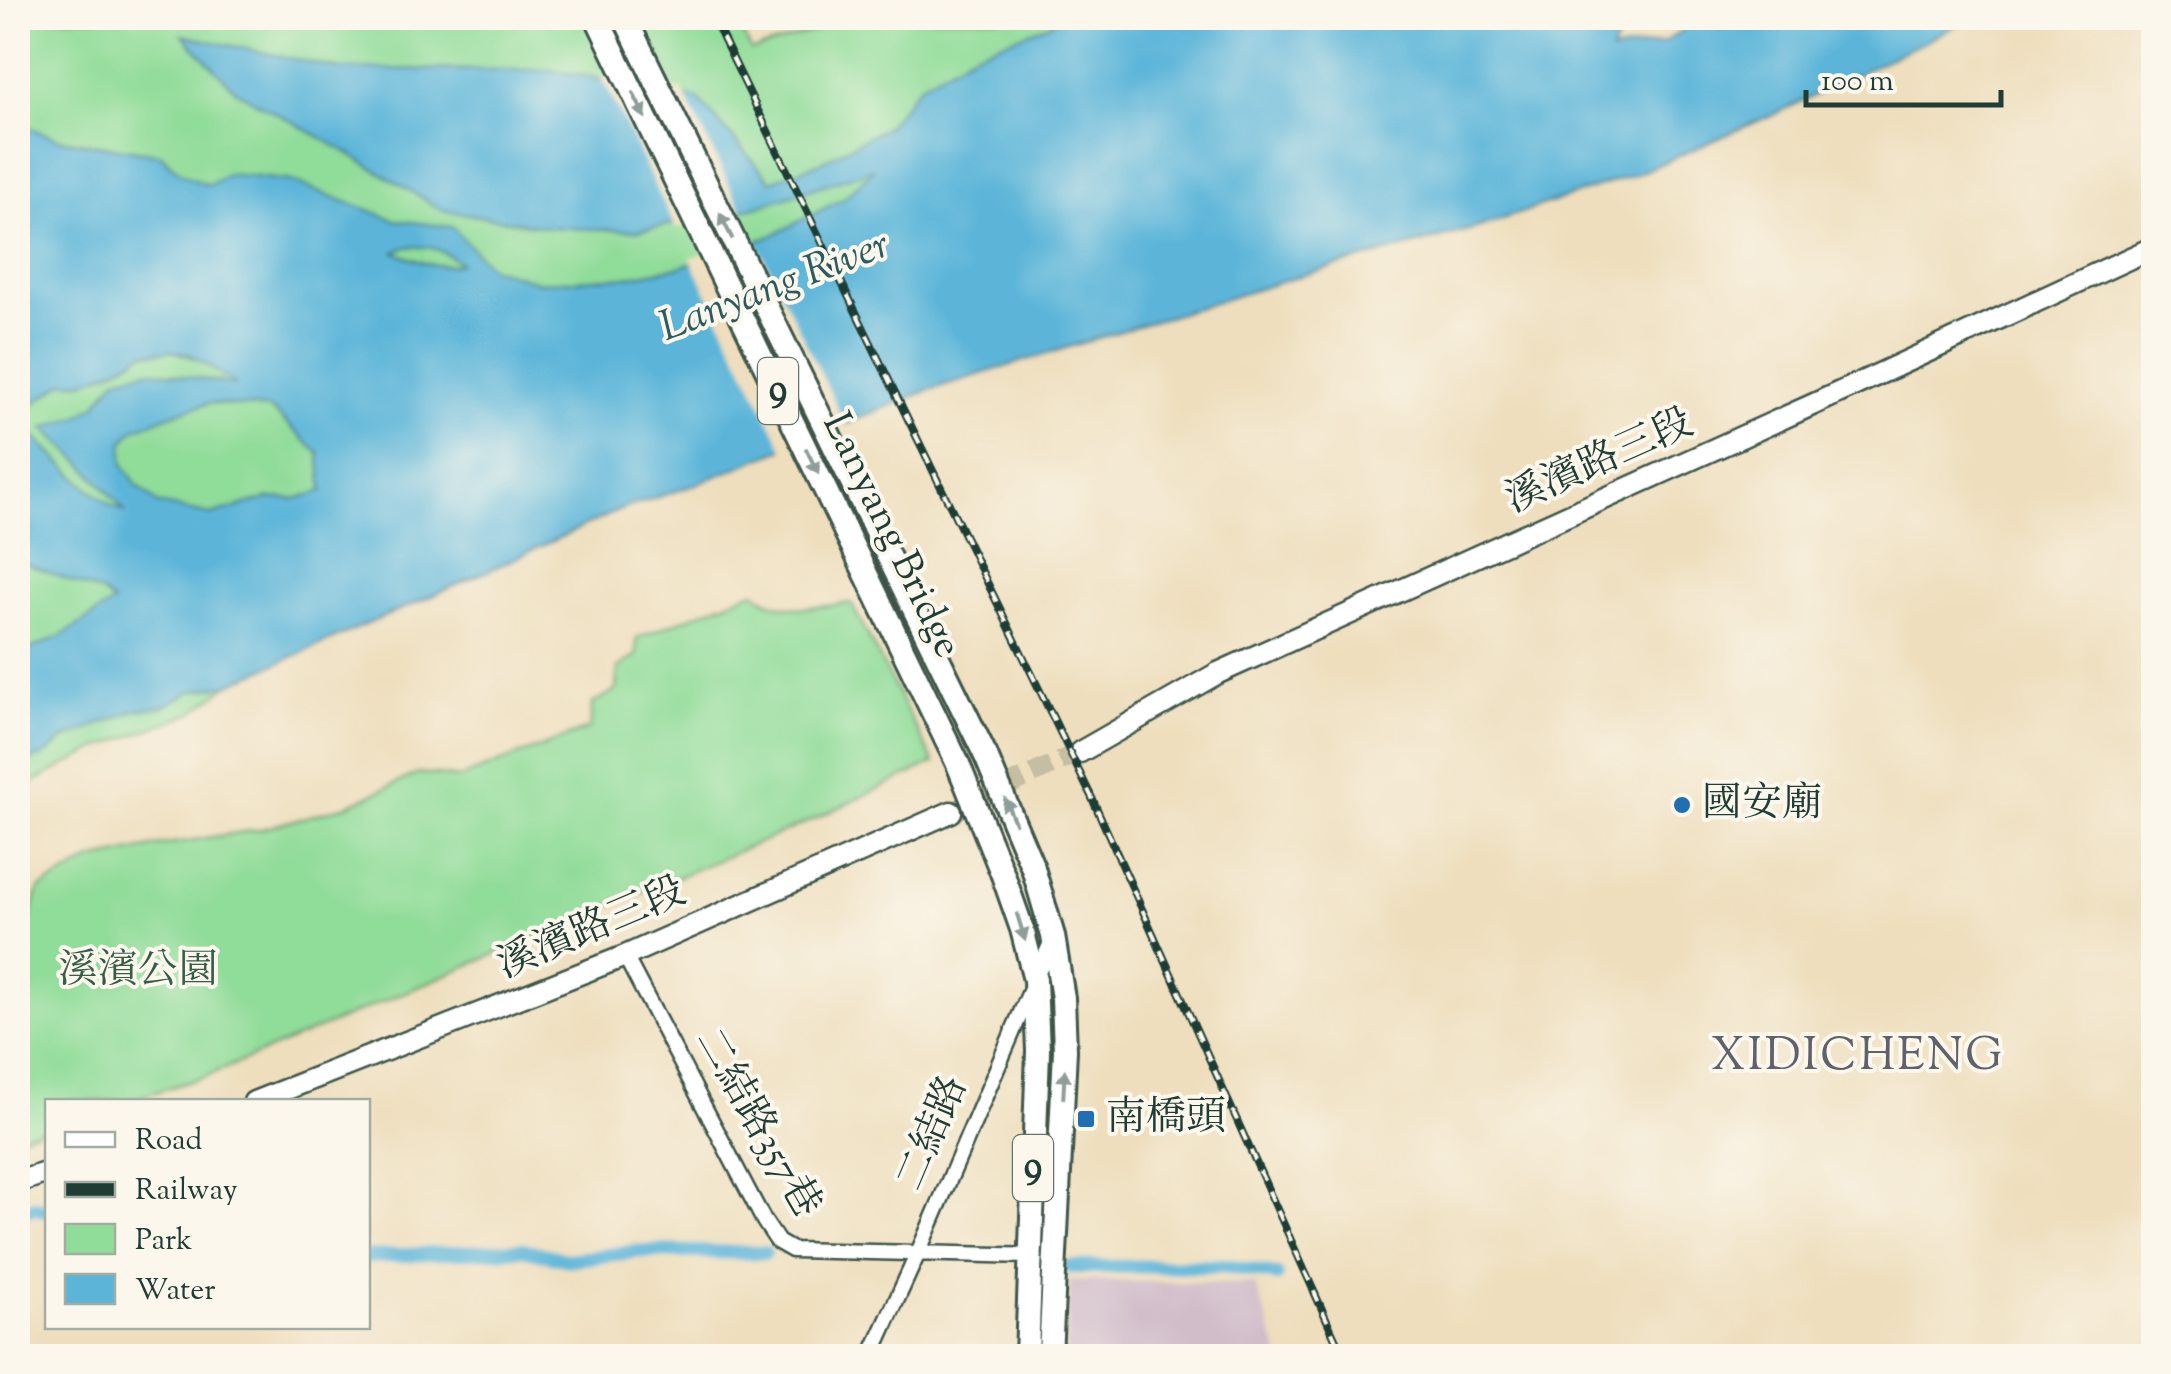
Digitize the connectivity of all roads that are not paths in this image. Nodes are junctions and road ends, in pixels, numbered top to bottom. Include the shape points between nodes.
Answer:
1 (596, 18) edge
2 (625, 18) edge
3 (2154, 248) edge
4 (1080, 752) tunnel mouth
5 (951, 812) tunnel mouth
6 (1054, 936) junction
7 (626, 956) junction
8 (1035, 980) junction
9 (262, 1099) edge
10 (45, 1173) edge
11 (18, 1182) edge
12 (918, 1254) junction
13 (1030, 1256) junction
14 (1055, 1256) junction
15 (871, 1356) edge
16 (1027, 1356) edge
17 (1050, 1356) edge

1 -> 8 main road, Lanyang Bridge / 9, bridge via 958,764 1003,874
6 -> 2 main road, Lanyang Bridge / 9, bridge via 985,754
3 - 4 street, 溪濱路三段 via 1218,673
5 - 7 street, 溪濱路三段
6 - 8 street, 二結路
14 -> 6 main road, 9 via 1066,1050
7 - 9 street, 溪濱路三段
7 - 12 street, 二結路357巷 via 788,1257
8 - 12 street, 二結路
8 - 13 main road, 9
10 - 11 street
12 - 13 street, 二結路357巷
12 - 15 street, 二結路
13 - 14 street, 二結路357巷
13 - 16 main road, 9
14 - 17 main road, 9

